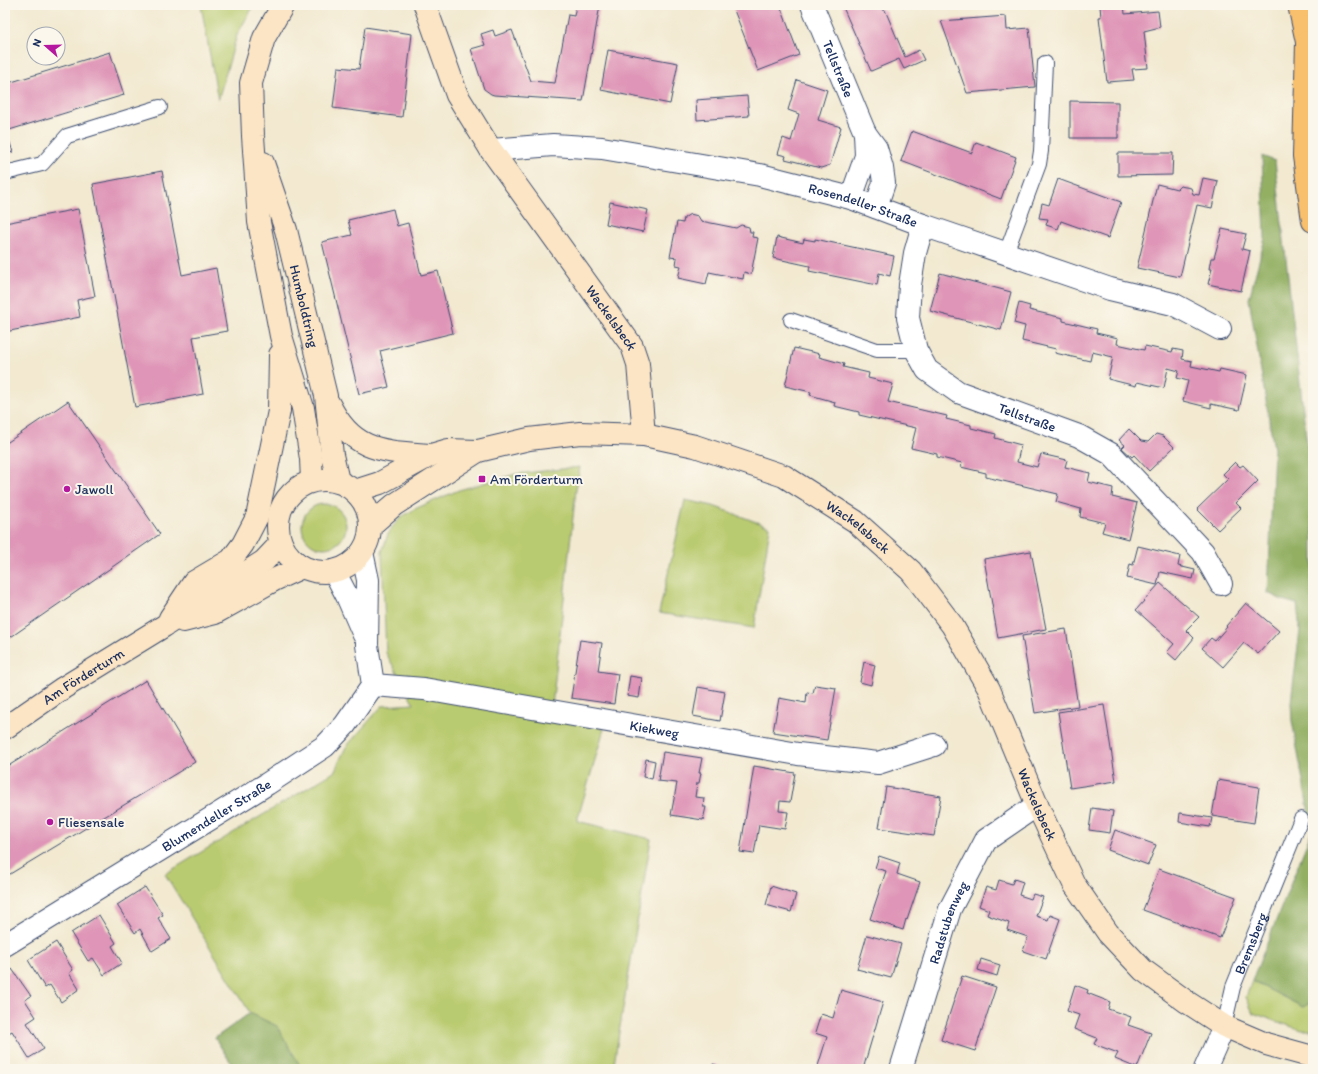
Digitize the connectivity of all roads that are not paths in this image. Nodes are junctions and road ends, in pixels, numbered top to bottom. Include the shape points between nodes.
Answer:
1 (283, 5) edge
2 (425, 5) edge
3 (812, 5) edge
4 (1298, 5) edge
5 (1307, 42) junction
6 (1045, 63) dead end
7 (1313, 69) edge
8 (160, 107) dead end
9 (865, 133) junction
10 (253, 136) junction
11 (491, 150) junction
12 (5, 174) edge
13 (851, 198) junction
14 (876, 207) junction
15 (1313, 221) edge
16 (923, 224) junction
17 (1006, 253) junction
18 (791, 320) dead end
19 (1220, 329) dead end
20 (281, 336) junction
21 (916, 350) junction
22 (326, 396) junction
23 (644, 435) junction
24 (478, 451) junction
25 (431, 455) junction
26 (312, 481) junction
27 (347, 486) junction
28 (370, 526) junction
29 (281, 543) junction
30 (362, 552) junction
31 (302, 567) junction
32 (334, 571) junction
33 (1221, 584) dead end
34 (164, 626) junction
35 (367, 645) junction
36 (373, 684) junction
37 (5, 728) edge
38 (934, 745) dead end
39 (1037, 805) junction
40 (1301, 818) dead end
41 (5, 945) edge
42 (1224, 1026) junction
43 (1313, 1057) edge
44 (901, 1069) edge
45 (1205, 1069) edge

1 - 10 street, Humboldtring via 264,38 251,83
2 - 11 street, Wackelsbeck via 457,95
3 - 9 street, Tellstraße
4 - 5 highway
5 - 7 highway
5 - 15 highway via 1304,156
6 - 17 lane via 1041,151
8 - 12 lane via 67,136 42,164
9 - 13 street, Tellstraße via 866,156
9 - 14 street, Tellstraße via 876,148 882,168 884,183
10 - 20 street, Humboldtring via 259,222
10 - 22 street, Humboldtring via 286,230
11 - 13 street, Rosendeller Straße via 553,145 602,148 760,175
11 - 23 street, Wackelsbeck via 632,346 638,364
13 - 14 street, Rosendeller Straße
14 - 16 street, Rosendeller Straße
16 - 17 street, Rosendeller Straße
16 - 21 street, Tellstraße via 915,253 908,318
17 - 19 street, Rosendeller Straße via 1110,289 1173,304
18 - 21 lane via 877,350
20 - 26 street, Humboldtring via 302,408
20 - 34 street via 279,410 257,517 231,560 194,582
21 - 33 street, Tellstraße via 927,370 958,392 1079,436 1111,454 1203,552
22 - 25 street via 337,419 350,435 365,445
22 - 27 street, Humboldtring via 332,455
23 - 24 street via 580,433 530,439
23 - 39 street, Wackelsbeck via 694,446 784,476 855,521 911,572 952,625 989,689
24 - 25 street via 448,450
24 - 28 street via 394,505
25 - 27 street via 380,482
26 - 27 street via 325,479
26 - 29 street via 294,490 282,505 277,524
27 - 28 street via 365,504
28 - 30 street via 369,537
29 - 31 street via 289,557
29 - 34 street, Am Förderturm via 264,562
30 - 32 street via 350,564
30 - 35 street via 368,580
31 - 32 street via 317,572
31 - 34 street, Am Förderturm via 216,613
32 - 35 street
34 - 37 street, Am Förderturm via 63,688
35 - 36 street
36 - 38 street, Kiekweg via 424,689 798,754 878,763
36 - 41 street, Blumendeller Straße via 345,725 325,746
39 - 42 street, Wackelsbeck via 1074,884 1108,933 1143,970
39 - 44 street, Radstubenweg via 986,840 950,909
40 - 42 lane, Bremsberg via 1233,987
42 - 43 street, Wackelsbeck via 1266,1044
42 - 45 street, Bremsberg

